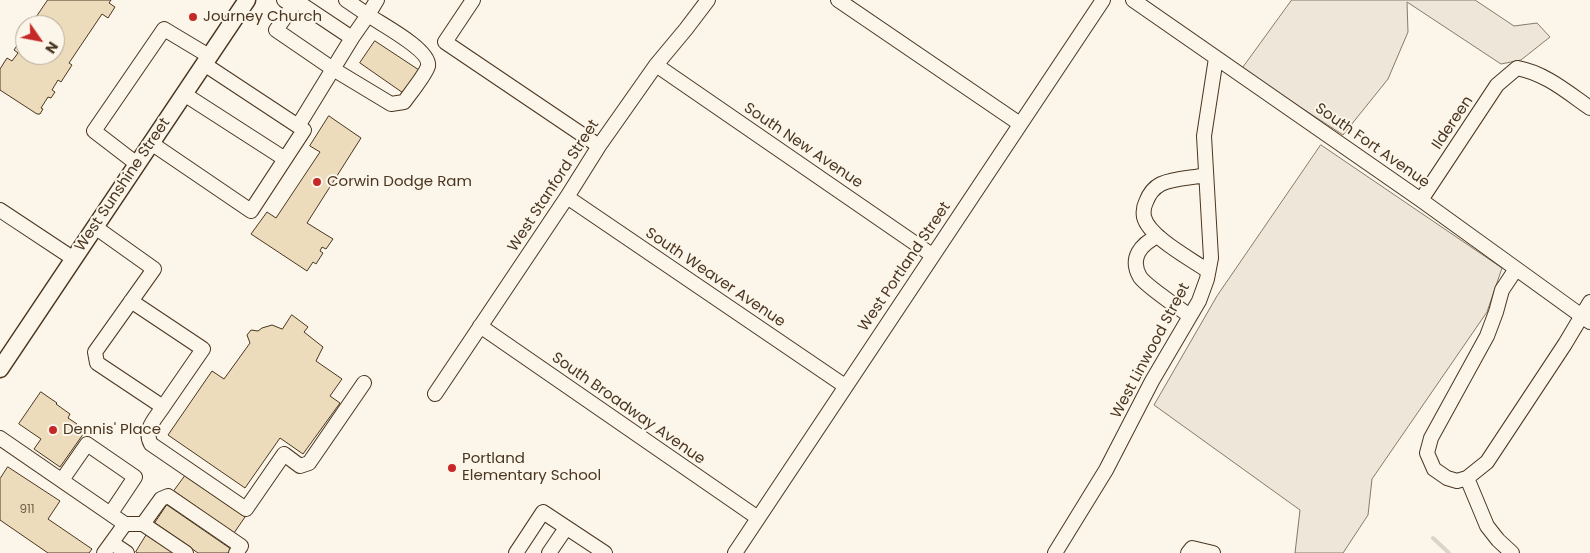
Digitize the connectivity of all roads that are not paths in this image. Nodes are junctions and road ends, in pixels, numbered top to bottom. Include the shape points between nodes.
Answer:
1 (247, 0) edge
2 (346, 0) edge
3 (377, 0) edge
4 (474, 0) edge
5 (708, 0) edge
6 (838, 0) edge
7 (1103, 0) edge
8 (1133, 0) edge
9 (294, 2) edge
10 (368, 15) junction
11 (352, 38) junction
12 (1216, 58) junction
13 (206, 60) junction
14 (656, 65) junction
15 (333, 69) junction
16 (184, 94) junction
17 (1590, 108) edge
18 (1020, 124) junction
19 (298, 126) junction
20 (151, 143) junction
21 (599, 146) junction
22 (285, 159) junction
23 (138, 164) junction
24 (1206, 175) junction
25 (567, 197) junction
26 (1421, 200) junction
27 (0, 210) edge
28 (95, 228) junction
29 (1158, 236) junction
30 (932, 255) junction
31 (74, 259) junction
32 (1516, 269) junction
33 (1208, 271) junction
34 (131, 301) junction
35 (1590, 302) edge
36 (1190, 316) junction
37 (1585, 318) edge
38 (480, 326) junction
39 (0, 370) edge
40 (364, 383) dead end
41 (845, 386) junction
42 (435, 394) dead end
43 (163, 407) junction
44 (1, 440) edge
45 (1467, 478) junction
46 (62, 480) junction
47 (111, 513) junction
48 (758, 518) junction
49 (125, 524) junction
50 (143, 524) junction
51 (566, 528) junction
52 (108, 548) edge
53 (127, 553) edge
54 (186, 553) edge
55 (236, 553) edge
56 (516, 553) edge
57 (549, 553) edge
58 (605, 553) edge
59 (735, 553) edge
60 (1055, 553) edge
61 (1188, 553) edge
62 (1213, 553) edge
63 (1512, 553) edge

1 - 13 main road, West Sunshine Street
2 - 10 street
3 - 10 street
4 - 21 street via 445,42
5 - 14 street, West Stanford Street
6 - 18 street
7 - 18 street, West Portland Street
8 - 12 street, South Fort Avenue
9 - 11 street
9 - 15 street via 276,30
10 - 11 street
10 - 15 street via 421,50 427,58 428,67 404,102 390,104
11 - 15 street
12 - 24 street, West Linwood Street via 1204,136
12 - 26 street, South Fort Avenue
13 - 16 main road, West Sunshine Street
13 - 19 street
13 - 23 street via 164,29 94,131
14 - 21 street, West Stanford Street
14 - 30 street, South New Avenue
15 - 19 street
16 - 20 main road, West Sunshine Street
16 - 22 street
17 - 26 street, Ildereen via 1544,76 1517,68 1497,85
18 - 30 street, West Portland Street
19 - 22 street via 304,130
20 - 22 street via 251,211
20 - 23 main road, West Sunshine Street
21 - 25 street, West Stanford Street
23 - 28 main road, West Sunshine Street
24 - 29 street via 1167,182 1154,188 1145,204 1144,217
24 - 33 street, West Linwood Street via 1211,258
25 - 38 street, West Stanford Street
25 - 41 street, South Weaver Avenue
26 - 32 street, South Fort Avenue
27 - 31 street
28 - 31 main road, West Sunshine Street
28 - 34 street via 154,269
29 - 33 street
29 - 36 street via 1144,244 1138,253 1140,276
30 - 41 street, West Portland Street
31 - 39 main road, West Sunshine Street
32 - 37 street, South Fort Avenue
32 - 45 street via 1502,290 1487,336 1431,438 1427,453 1434,469 1447,478 1457,481
33 - 36 street, West Linwood Street via 1199,301
34 - 43 street via 95,352 95,357 97,363
34 - 43 street via 203,350
35 - 37 street
36 - 60 street, West Linwood Street via 1106,470
37 - 45 street via 1487,462
38 - 42 street, West Stanford Street
38 - 48 street, South Broadway Avenue
40 - 43 street via 309,463 300,466 284,454 246,509 151,444 147,434 149,427
41 - 48 street, West Portland Street
44 - 46 street
45 - 63 street via 1487,526
46 - 47 street
46 - 47 street via 87,444 135,477
47 - 49 street
48 - 59 street, West Portland Street
49 - 50 street
49 - 52 street
50 - 54 street
50 - 55 street via 161,499 168,496 241,546
51 - 56 street via 543,512
51 - 57 street
51 - 58 street
52 - 53 street
61 - 62 street via 1192,548

